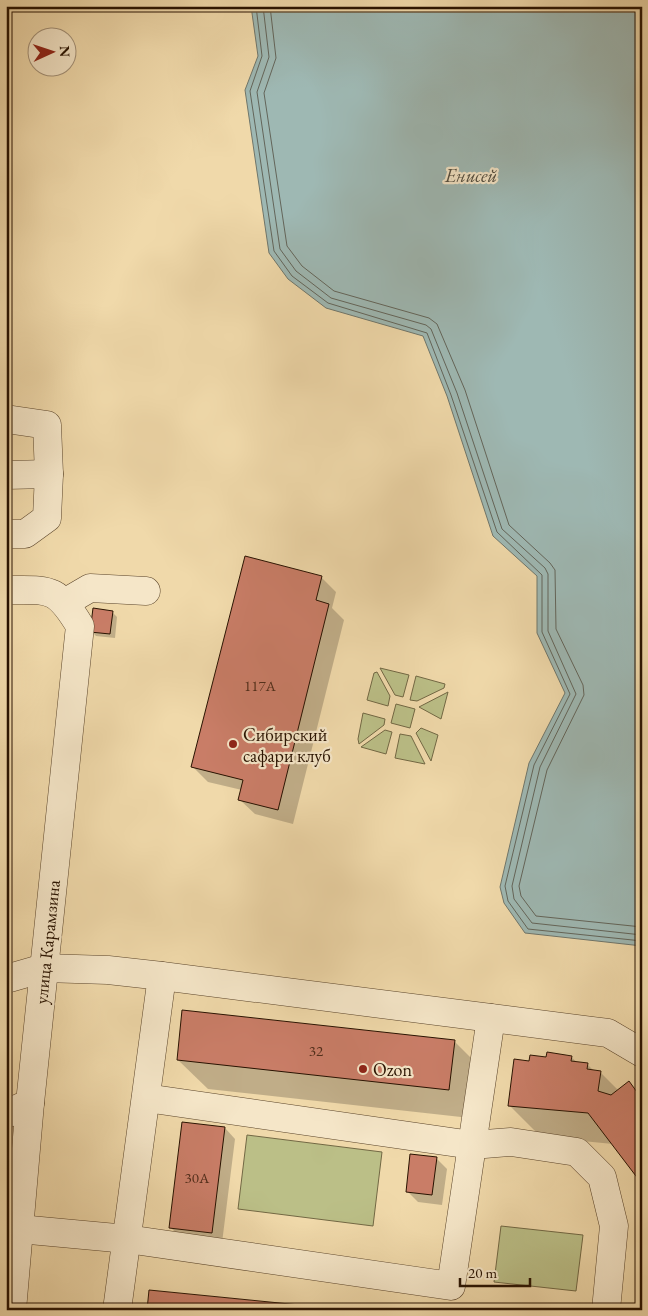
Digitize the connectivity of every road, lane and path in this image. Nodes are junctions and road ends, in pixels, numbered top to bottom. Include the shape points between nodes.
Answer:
1 (6, 419) edge
2 (49, 474) junction
3 (6, 475) edge
4 (6, 534) edge
5 (6, 590) edge
6 (146, 592) dead end
7 (55, 596) junction
8 (44, 968) junction
9 (162, 976) junction
10 (6, 979) edge
11 (491, 1018) junction
12 (642, 1053) edge
13 (146, 1098) junction
14 (18, 1108) edge
15 (472, 1145) junction
16 (18, 1229) junction
17 (127, 1239) junction
18 (12, 1310) edge
19 (117, 1310) edge
20 (606, 1310) edge

1 - 2 street via 47,425
2 - 3 street
2 - 4 street via 47,518 25,534
5 - 7 street
6 - 7 street via 90,588
7 - 8 street, улица Карамзина via 80,626
8 - 9 street
8 - 10 street
8 - 14 street, улица Карамзина
9 - 11 street
9 - 13 street
11 - 12 street via 608,1033
11 - 15 street
13 - 15 street
13 - 17 street
14 - 16 street, улица Карамзина
15 - 17 street via 451,1286
15 - 20 street via 511,1142 577,1152 602,1177 614,1226
16 - 17 street
16 - 18 street, улица Карамзина
17 - 19 street

